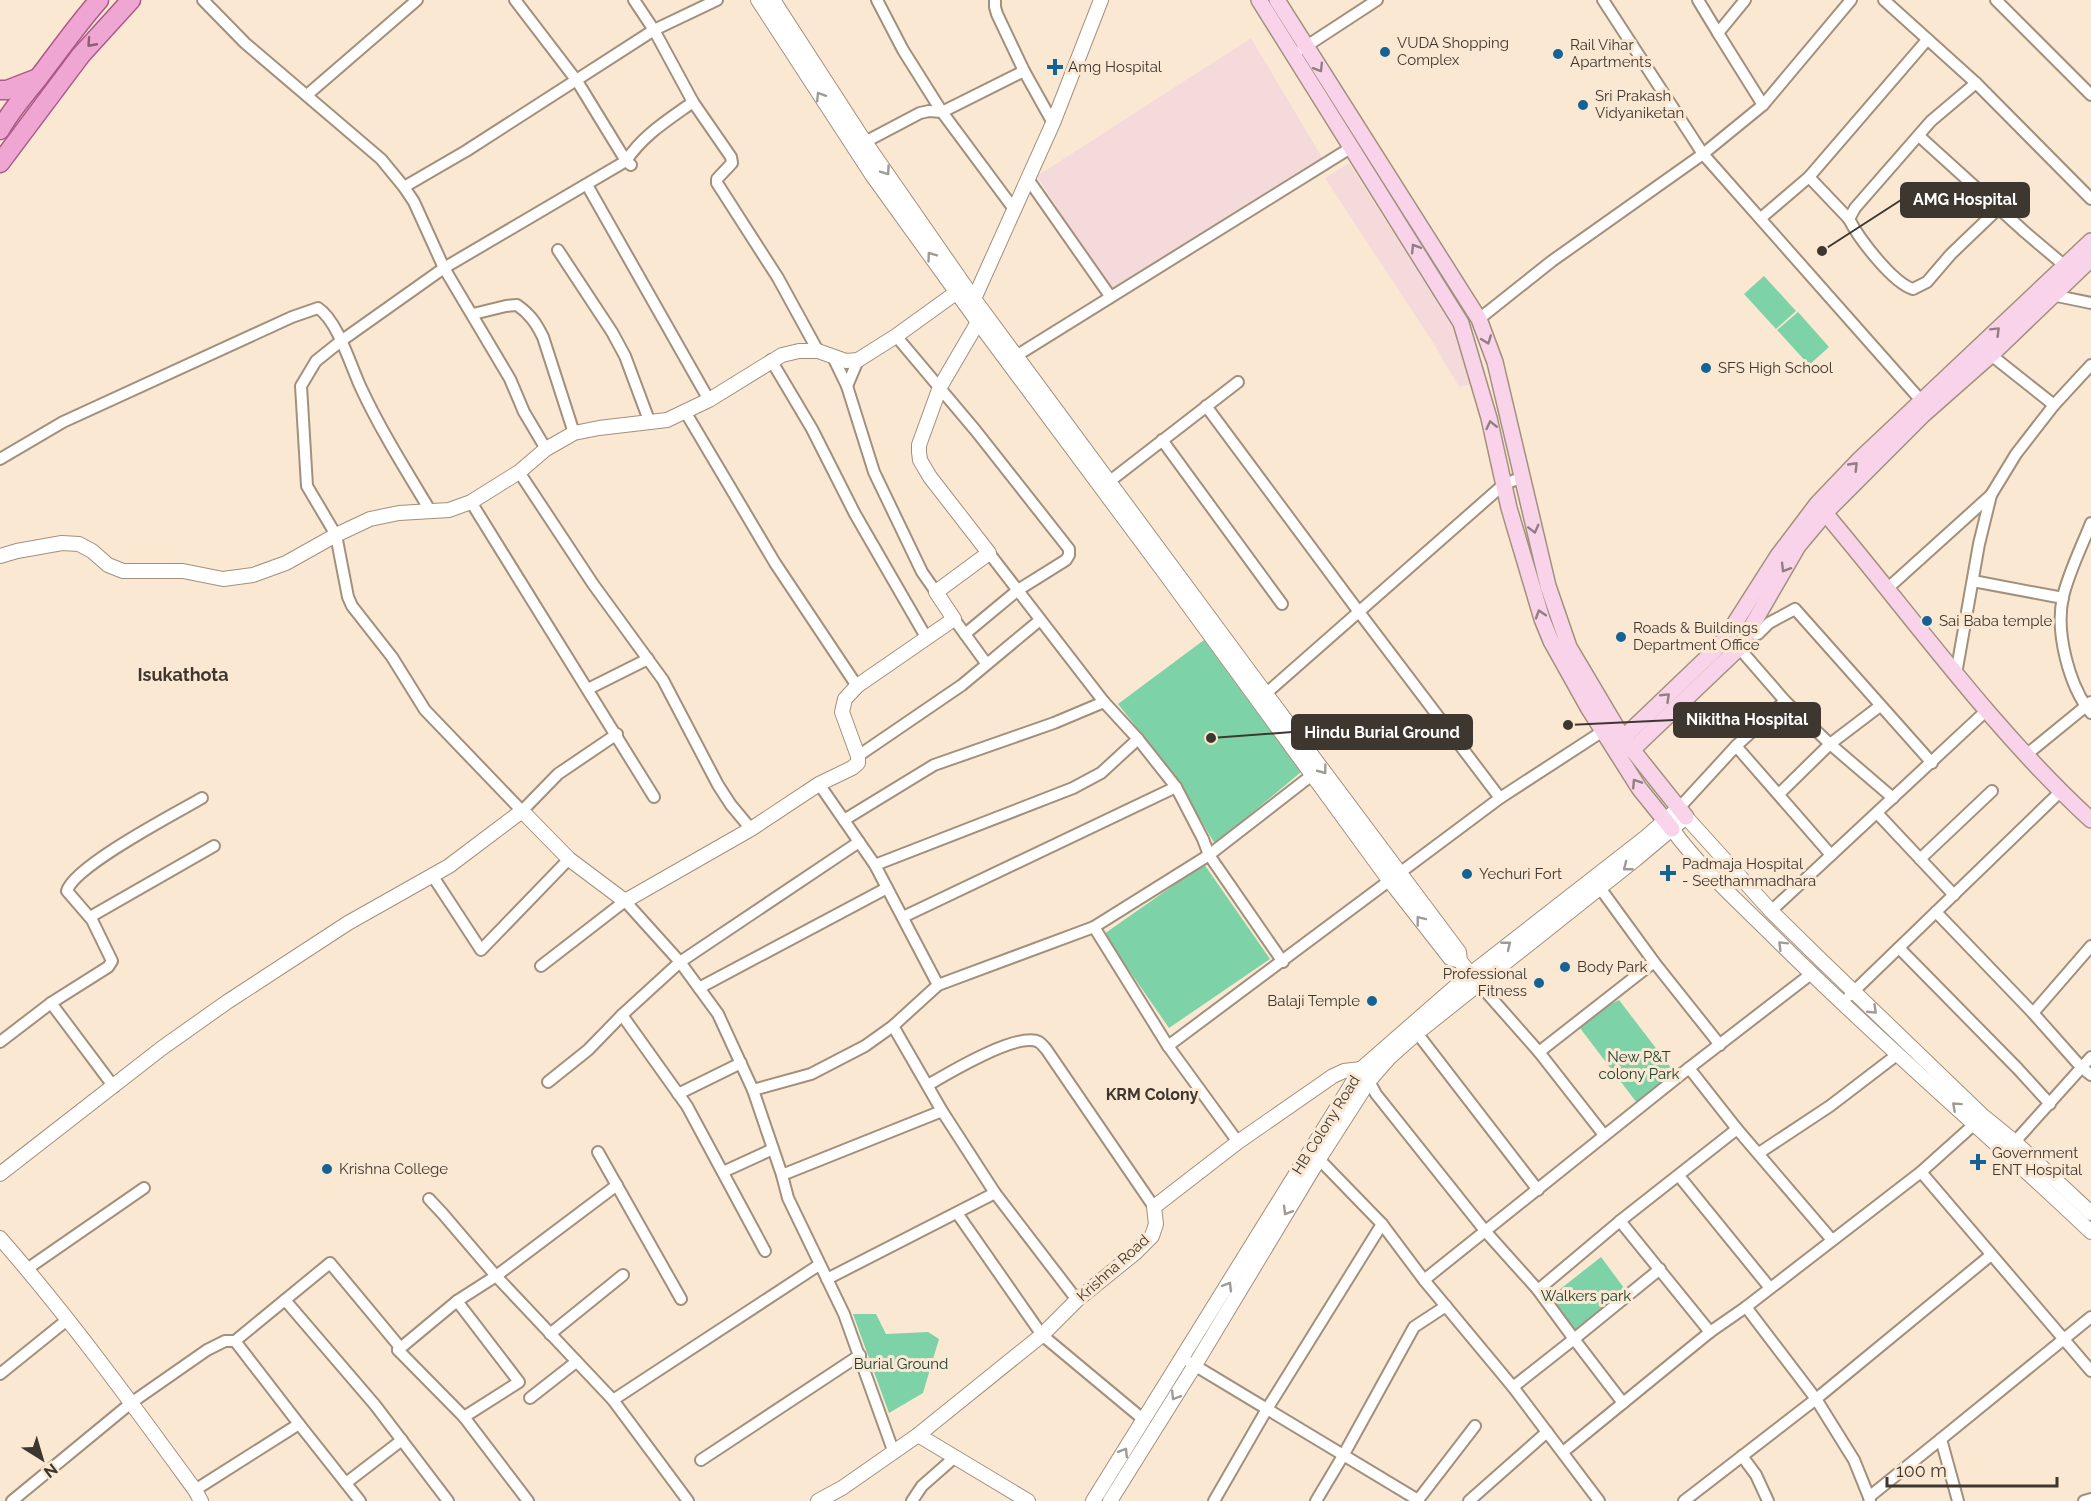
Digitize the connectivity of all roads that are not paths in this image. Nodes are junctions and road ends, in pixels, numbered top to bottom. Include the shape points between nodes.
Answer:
1 (99, 0) edge
2 (131, 0) edge
3 (203, 0) edge
4 (417, 0) edge
5 (515, 0) edge
6 (634, 0) edge
7 (717, 0) edge
8 (759, 0) edge
9 (773, 0) edge
10 (877, 0) edge
11 (995, 0) edge
12 (1101, 0) edge
13 (1260, 0) edge
14 (1277, 0) edge
15 (1603, 0) edge
16 (1698, 0) edge
17 (1745, 0) edge
18 (1851, 0) edge
19 (1884, 0) edge
20 (1996, 0) edge
21 (1375, 1) edge
22 (654, 30) junction
23 (1718, 33) junction
24 (1927, 40) junction
25 (1300, 51) junction
26 (1024, 71) junction
27 (39, 78) junction
28 (577, 81) junction
29 (1976, 83) junction
30 (0, 90) edge
31 (307, 95) junction
32 (2091, 95) edge
33 (693, 102) junction
34 (1763, 105) junction
35 (942, 112) junction
36 (1053, 123) junction
37 (0, 130) edge
38 (1919, 136) junction
39 (865, 142) junction
40 (1352, 147) junction
41 (1703, 154) junction
42 (0, 163) edge
43 (629, 163) junction
44 (1809, 177) junction
45 (1028, 179) junction
46 (587, 185) junction
47 (404, 187) junction
48 (2091, 199) edge
49 (1999, 208) junction
50 (1014, 209) junction
51 (1761, 218) junction
52 (1849, 219) junction
53 (2091, 241) edge
54 (558, 250) dead end
55 (2091, 259) edge
56 (2065, 266) junction
57 (444, 268) junction
58 (957, 292) junction
59 (2052, 295) junction
60 (1110, 296) junction
61 (974, 299) junction
62 (2091, 303) edge
63 (473, 314) junction
64 (1479, 319) junction
65 (978, 322) junction
66 (897, 336) junction
67 (341, 341) junction
68 (818, 351) junction
69 (1991, 355) junction
70 (1017, 356) junction
71 (833, 357) junction
72 (771, 360) junction
73 (858, 360) junction
74 (2091, 365) edge
75 (1238, 382) dead end
76 (847, 386) junction
77 (940, 387) junction
78 (709, 400) junction
79 (2054, 405) junction
80 (1206, 406) junction
81 (1925, 406) junction
82 (686, 412) junction
83 (650, 423) junction
84 (574, 433) junction
85 (1162, 440) junction
86 (546, 449) junction
87 (0, 459) edge
88 (519, 472) junction
89 (1522, 477) junction
90 (1110, 481) junction
91 (1503, 485) junction
92 (1991, 495) junction
93 (471, 502) junction
94 (1821, 509) junction
95 (431, 512) junction
96 (2091, 523) edge
97 (336, 535) junction
98 (2088, 543) edge
99 (989, 553) junction
100 (0, 556) edge
101 (1972, 581) junction
102 (1888, 588) junction
103 (1018, 590) junction
104 (936, 592) junction
105 (2062, 598) junction
106 (1282, 604) dead end
107 (1359, 612) junction
108 (954, 619) junction
109 (1040, 620) junction
110 (1747, 633) junction
111 (965, 634) junction
112 (926, 637) junction
113 (1726, 637) junction
114 (1738, 648) junction
115 (648, 660) junction
116 (986, 663) junction
117 (1956, 674) junction
118 (857, 686) junction
119 (588, 689) junction
120 (1262, 698) junction
121 (1785, 701) junction
122 (1104, 702) junction
123 (1880, 706) junction
124 (2089, 707) edge
125 (1987, 710) junction
126 (1603, 730) junction
127 (617, 734) junction
128 (1138, 740) junction
129 (1628, 744) junction
130 (1830, 744) junction
131 (1736, 746) junction
132 (2026, 754) junction
133 (858, 756) junction
134 (1932, 763) junction
135 (1312, 775) junction
136 (819, 784) junction
137 (1176, 787) junction
138 (1992, 791) dead end
139 (2060, 792) junction
140 (1779, 794) junction
141 (654, 797) dead end
142 (202, 798) dead end
143 (1500, 798) junction
144 (1893, 798) junction
145 (522, 811) junction
146 (1683, 813) junction
147 (1877, 813) junction
148 (844, 820) junction
149 (2091, 820) edge
150 (1668, 825) junction
151 (751, 829) junction
152 (859, 842) junction
153 (214, 846) dead end
154 (1209, 855) junction
155 (1831, 855) junction
156 (569, 859) junction
157 (1920, 859) junction
158 (875, 865) junction
159 (432, 875) junction
160 (1394, 876) junction
161 (887, 888) junction
162 (1599, 888) junction
163 (1954, 895) junction
164 (625, 901) junction
165 (1771, 911) junction
166 (1936, 912) junction
167 (90, 917) junction
168 (903, 917) junction
169 (1094, 927) junction
170 (2091, 946) edge
171 (1899, 948) junction
172 (680, 962) junction
173 (1283, 962) junction
174 (1654, 962) junction
175 (541, 966) dead end
176 (1811, 974) junction
177 (1475, 979) junction
178 (938, 985) junction
179 (699, 988) junction
180 (1853, 991) junction
181 (51, 1003) junction
182 (1842, 1003) junction
183 (2033, 1013) junction
184 (622, 1015) junction
185 (893, 1026) junction
186 (1417, 1033) junction
187 (0, 1042) edge
188 (1720, 1045) junction
189 (1168, 1046) junction
190 (1539, 1052) junction
191 (1898, 1054) junction
192 (2091, 1057) edge
193 (741, 1063) junction
194 (2081, 1067) junction
195 (1689, 1068) junction
196 (1361, 1069) junction
197 (2091, 1075) edge
198 (1369, 1081) junction
199 (548, 1082) dead end
200 (928, 1085) junction
201 (114, 1087) junction
202 (753, 1090) junction
203 (678, 1094) junction
204 (2050, 1104) junction
205 (942, 1111) junction
206 (1979, 1120) junction
207 (1737, 1129) junction
208 (1604, 1135) junction
209 (1238, 1142) junction
210 (2010, 1147) junction
211 (773, 1149) junction
212 (598, 1152) dead end
213 (1759, 1153) junction
214 (1314, 1155) junction
215 (723, 1172) junction
216 (1921, 1172) junction
217 (0, 1174) edge
218 (782, 1174) junction
219 (1679, 1176) junction
220 (617, 1185) junction
221 (144, 1188) dead end
222 (1538, 1190) junction
223 (995, 1193) junction
224 (429, 1199) dead end
225 (1155, 1207) junction
226 (957, 1213) junction
227 (2091, 1213) edge
228 (1620, 1221) junction
229 (1382, 1224) junction
230 (1485, 1232) junction
231 (2091, 1232) edge
232 (0, 1238) edge
233 (1832, 1240) junction
234 (765, 1251) dead end
235 (1991, 1255) junction
236 (819, 1265) junction
237 (27, 1269) junction
238 (1660, 1269) junction
239 (622, 1275) dead end
240 (496, 1276) junction
241 (827, 1278) junction
242 (1424, 1280) junction
243 (1770, 1288) junction
244 (1538, 1290) junction
245 (681, 1299) dead end
246 (285, 1300) junction
247 (1077, 1300) junction
248 (457, 1301) junction
249 (1446, 1306) junction
250 (1746, 1307) junction
251 (2091, 1317) edge
252 (67, 1320) junction
253 (1710, 1332) junction
254 (550, 1334) junction
255 (1041, 1335) junction
256 (1574, 1339) junction
257 (234, 1341) junction
258 (2064, 1341) junction
259 (398, 1350) junction
260 (860, 1355) junction
261 (576, 1362) junction
262 (1189, 1362) junction
263 (2091, 1371) edge
264 (0, 1374) edge
265 (1513, 1387) junction
266 (530, 1398) dead end
267 (613, 1400) junction
268 (1816, 1400) junction
269 (131, 1403) junction
270 (1623, 1403) junction
271 (1267, 1409) junction
272 (464, 1418) junction
273 (1144, 1420) junction
274 (299, 1424) junction
275 (1475, 1426) dead end
276 (1547, 1432) junction
277 (918, 1435) junction
278 (1941, 1439) junction
279 (402, 1440) junction
280 (1563, 1452) junction
281 (894, 1453) junction
282 (1344, 1454) junction
283 (1742, 1456) junction
284 (955, 1457) junction
285 (701, 1460) dead end
286 (346, 1483) junction
287 (198, 1496) edge
288 (1019, 1499) edge
289 (1869, 1499) edge
290 (2091, 1499) edge
291 (1419, 1500) edge
292 (1597, 1500) edge
293 (12, 1501) edge
294 (360, 1501) edge
295 (448, 1501) edge
296 (528, 1501) edge
297 (688, 1501) edge
298 (818, 1501) edge
299 (912, 1501) edge
300 (1093, 1501) edge
301 (1110, 1501) edge
302 (1214, 1501) edge
303 (1316, 1501) edge
304 (1469, 1501) edge
305 (1684, 1501) edge
306 (1768, 1501) edge
307 (1958, 1501) edge
308 (2084, 1501) edge

1 - 27 main road
2 -> 42 main road via 81,55
3 - 31 street via 245,43
4 - 31 street
5 - 28 street
6 - 22 street
7 - 22 street
58 -> 8 street via 872,175
9 - 39 street
10 - 35 street
11 - 26 street via 994,7
12 - 36 street
13 - 25 main road
14 - 25 main road
15 - 41 street
16 - 23 street
17 - 23 street
18 - 34 street
19 - 24 street
20 - 32 street
21 - 25 street
22 - 28 street
22 - 33 street
23 - 34 street
24 - 29 street
24 - 44 street
25 - 40 main road
25 -> 64 main road
26 - 35 street
26 - 36 street
27 - 30 main road
27 - 37 main road
28 - 43 street
28 - 47 street
29 - 38 street
29 - 48 street
31 - 47 street via 381,159
33 - 43 street via 635,147
33 - 68 street via 731,157 732,163 717,183 778,278
34 - 41 street
35 - 39 street via 920,113
35 - 50 street
36 - 45 street
38 - 49 street
38 - 52 street
39 -> 61 street
40 - 60 street
91 -> 40 main road via 1490,418 1461,323
41 - 51 street
41 - 64 street via 1552,261
43 - 46 street
44 - 51 street
44 - 52 street
45 - 50 street
45 - 60 street
46 - 57 street
46 - 78 street
47 - 57 street
49 - 52 street via 1927,282 1913,289 1894,277
49 - 56 street
50 - 61 street
51 - 81 street
53 - 56 main road
54 - 83 street via 625,356
55 - 59 main road
81 -> 56 main road
57 - 63 street
57 - 67 street
58 - 65 street
58 - 66 street
59 - 62 street
59 - 69 main road
60 - 70 street
61 - 65 street
61 - 70 street
63 - 84 street via 517,305 528,313 543,337
63 - 86 street
64 -> 89 main road via 1495,362
65 - 77 street
65 - 120 street
66 - 73 street
66 - 77 street
67 - 87 street via 322,311 307,310 91,409
67 - 95 street via 362,389
67 - 97 street via 316,361 302,386 307,486
68 - 71 street
68 - 72 street via 799,351
69 - 79 street
69 - 81 main road
70 - 90 street
71 - 73 street
71 - 76 street
72 - 78 street
72 - 112 street
73 - 76 street
74 - 79 street
75 - 80 street
76 - 104 street via 874,472 922,572
77 - 99 street via 919,445 920,460
77 - 103 street via 1069,549 1066,560
78 - 82 street
79 - 92 street via 2016,454
80 - 85 street
80 - 107 street
81 - 94 main road via 1860,459
82 - 83 street
82 - 118 street via 775,563
83 - 84 street
84 - 86 street
85 - 90 street
85 - 106 street
86 - 88 street
88 - 93 street
88 - 115 street
89 - 91 street
89 -> 129 main road via 1548,586 1569,647
90 - 120 street
91 - 107 street
126 -> 91 main road via 1542,619
92 - 101 street
92 - 102 street
93 - 95 street
93 - 119 street
94 - 102 main road
94 -> 110 main road
94 - 113 main road via 1777,557
95 - 97 street via 370,519
96 - 98 street
97 - 100 street via 286,563 223,579 183,571 123,571 79,544 62,543
97 - 145 street via 352,606 392,657 425,710
98 - 105 street
99 - 103 street
99 - 104 street
101 - 105 street
101 - 117 street
102 - 117 main road
103 - 109 street
103 - 111 street
104 - 108 street
105 - 124 street via 2061,634 2068,667
107 - 120 street
107 - 143 street
108 - 111 street
108 - 112 street
109 - 116 street
109 - 122 street
110 - 114 main road
110 - 123 street via 1758,634 1795,609
111 - 116 street
112 - 118 street
113 - 114 street
129 -> 113 main road
114 - 121 street
114 - 129 main road
115 - 119 street
115 - 151 street via 663,680 718,785
116 - 133 street via 962,685
117 - 125 main road
118 - 133 street via 845,699 842,712
119 - 127 street
120 - 135 street
120 -> 160 street
121 - 130 street
121 - 131 street
122 - 128 street
122 - 148 street via 934,765
123 - 130 street
123 - 134 street
124 - 132 street
125 - 132 main road
125 - 134 street
126 - 143 street
150 -> 126 main road via 1639,788
127 - 141 street
127 - 145 street via 558,774
128 - 137 street
128 - 158 street via 1101,773 1073,788
129 - 146 main road
130 - 140 street
130 - 144 street
131 - 140 street
131 - 146 street
132 - 139 main road
133 - 136 street via 858,763 852,768
134 - 144 street
135 - 154 street
135 - 160 street
136 - 148 street
136 - 151 street
137 - 154 street
137 - 168 street
138 - 157 street
139 - 149 main road
139 - 163 street
140 - 155 street
142 - 167 street via 79,874 67,891
143 - 160 street
144 - 147 street
145 - 156 street
145 - 159 street
146 - 150 street, HB Colony Road
146 - 165 street
147 - 155 street
147 - 157 street
148 - 152 street
150 -> 162 street
176 -> 150 street
177 -> 150 street, HB Colony Road
151 - 164 street
152 - 158 street
152 - 172 street
153 - 167 street
154 - 169 street
154 - 173 street
155 - 165 street
156 - 159 street via 482,950
156 - 164 street
157 - 163 street
158 - 161 street
159 - 201 street via 227,1002
160 - 173 street
160 - 177 street via 1459,952 1460,961
161 - 168 street
161 - 179 street
162 - 174 street
162 - 177 street
163 - 166 street
164 - 172 street
164 - 175 street
165 - 180 street
166 - 171 street
166 - 183 street
167 - 181 street via 112,961
168 - 178 street
169 - 178 street
169 - 189 street
170 - 183 street
171 - 180 street
171 - 204 street
172 - 179 street
172 - 184 street
173 - 189 street
174 - 188 street
174 - 190 street
176 - 182 street
176 - 188 street
177 - 186 street
177 - 190 street
177 - 196 street, HB Colony Road
178 - 185 street
179 - 193 street via 718,1014
180 - 182 street
180 -> 206 street
181 - 187 street
181 - 201 street
182 - 191 street
183 - 194 street
184 - 199 street via 588,1050
184 - 203 street
185 - 200 street
185 - 202 street via 865,1046 811,1074
186 - 198 street
186 - 222 street
188 - 195 street
189 - 209 street
190 - 208 street
206 -> 191 street
191 - 213 street
192 - 194 street
193 - 202 street
193 - 203 street
194 - 197 street
194 - 204 street
195 - 207 street
195 - 208 street
196 - 198 street
196 - 209 street via 1333,1077
196 - 214 street, HB Colony Road
198 - 214 street
198 - 230 street
200 - 205 street
200 - 225 street via 990,1051 1031,1040 1039,1042
201 - 217 street
202 - 211 street
203 - 215 street
204 - 210 street
205 - 218 street
205 - 223 street
206 - 210 street
206 - 216 street
207 - 213 street
207 - 219 street
208 - 222 street
209 - 225 street
210 - 227 street
210 - 231 street
211 - 215 street
211 - 218 street
212 - 220 street
213 - 233 street
214 - 229 street
214 - 262 street, HB Colony Road
215 - 234 street
216 - 233 street
216 - 235 street
218 - 236 street via 788,1198
219 - 228 street
219 - 243 street
220 - 240 street
220 - 245 street
221 - 237 street
222 - 230 street
223 - 226 street
223 - 247 street
224 - 240 street
225 - 247 street, Krishna Road via 1152,1236
226 - 241 street
226 - 255 street
228 - 238 street
228 - 244 street
229 - 242 street
229 - 271 street
230 - 242 street
230 - 244 street
232 - 237 street
233 - 243 street
235 - 258 street
235 - 268 street
236 - 241 street
236 - 267 street
237 - 252 street
238 - 253 street
238 - 256 street
239 - 254 street
240 - 248 street
240 - 254 street
241 - 260 street
242 - 249 street
243 - 250 street
244 - 256 street
246 - 257 street
246 - 259 street via 330,1263 399,1346
246 - 279 street
247 - 255 street, Krishna Road
248 - 259 street
248 - 272 street via 519,1382
249 - 265 street
249 - 282 street via 1414,1327
250 - 253 street
250 - 268 street
251 - 258 street
252 - 264 street
252 - 269 street
253 - 270 street
254 - 261 street
255 - 273 street
255 - 277 street, Krishna Road
256 - 265 street
256 - 270 street
257 - 269 street via 207,1350
257 - 274 street
258 - 263 street
258 - 278 street
259 - 272 street
260 - 281 street
260 - 285 street
261 - 266 street
261 - 267 street
262 - 271 street
262 - 273 street, HB Colony Road
262 -> 301 street
265 - 276 street
267 - 297 street
268 - 283 street
268 - 289 street via 1854,1460
269 - 287 street
269 - 293 street
270 - 280 street
271 - 282 street
271 - 302 street
272 - 296 street
300 -> 273 street, HB Colony Road
274 - 286 street
274 - 287 street
275 - 291 street
276 - 280 street
276 - 304 street
277 - 281 street, Krishna Road
277 - 284 street
278 - 289 street
278 - 307 street
279 - 286 street
279 - 295 street
280 - 292 street
281 - 298 street, Krishna Road
282 - 291 street
282 - 303 street
283 - 305 street
283 - 306 street
284 - 288 street
284 - 299 street via 922,1486
286 - 294 street
290 - 308 street

